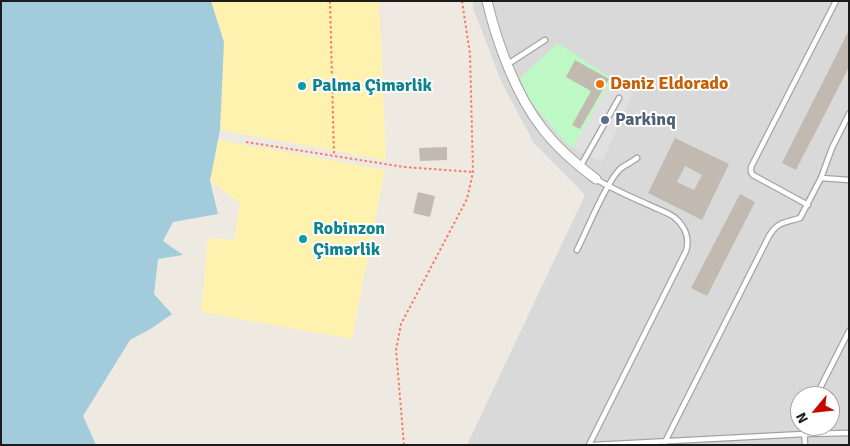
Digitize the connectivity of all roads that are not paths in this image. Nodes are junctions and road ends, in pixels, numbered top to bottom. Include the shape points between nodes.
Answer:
1 (488, 1) edge
2 (836, 1) edge
3 (545, 40) dead end
4 (508, 64) junction
5 (619, 98) dead end
6 (849, 114) edge
7 (637, 158) dead end
8 (580, 167) junction
9 (596, 178) joint
10 (821, 178) junction
11 (849, 180) edge
12 (608, 187) junction
13 (808, 205) junction
14 (577, 250) dead end
15 (849, 331) edge
16 (821, 386) edge
17 (790, 435) edge
18 (665, 442) junction
19 (589, 445) edge
20 (594, 445) edge

1 - 4 street
2 - 13 lane via 751,167 753,175
3 - 4 lane
4 - 8 street via 533,116 556,145
5 - 8 lane
6 - 10 lane
7 - 12 lane via 621,168
8 - 9 street
9 - 12 lane
10 - 11 lane
10 - 13 lane
12 - 14 lane
12 - 19 lane via 672,216 684,229 688,244
13 - 18 lane via 800,218 778,225 769,236
15 - 16 lane
17 - 18 lane
18 - 20 lane

